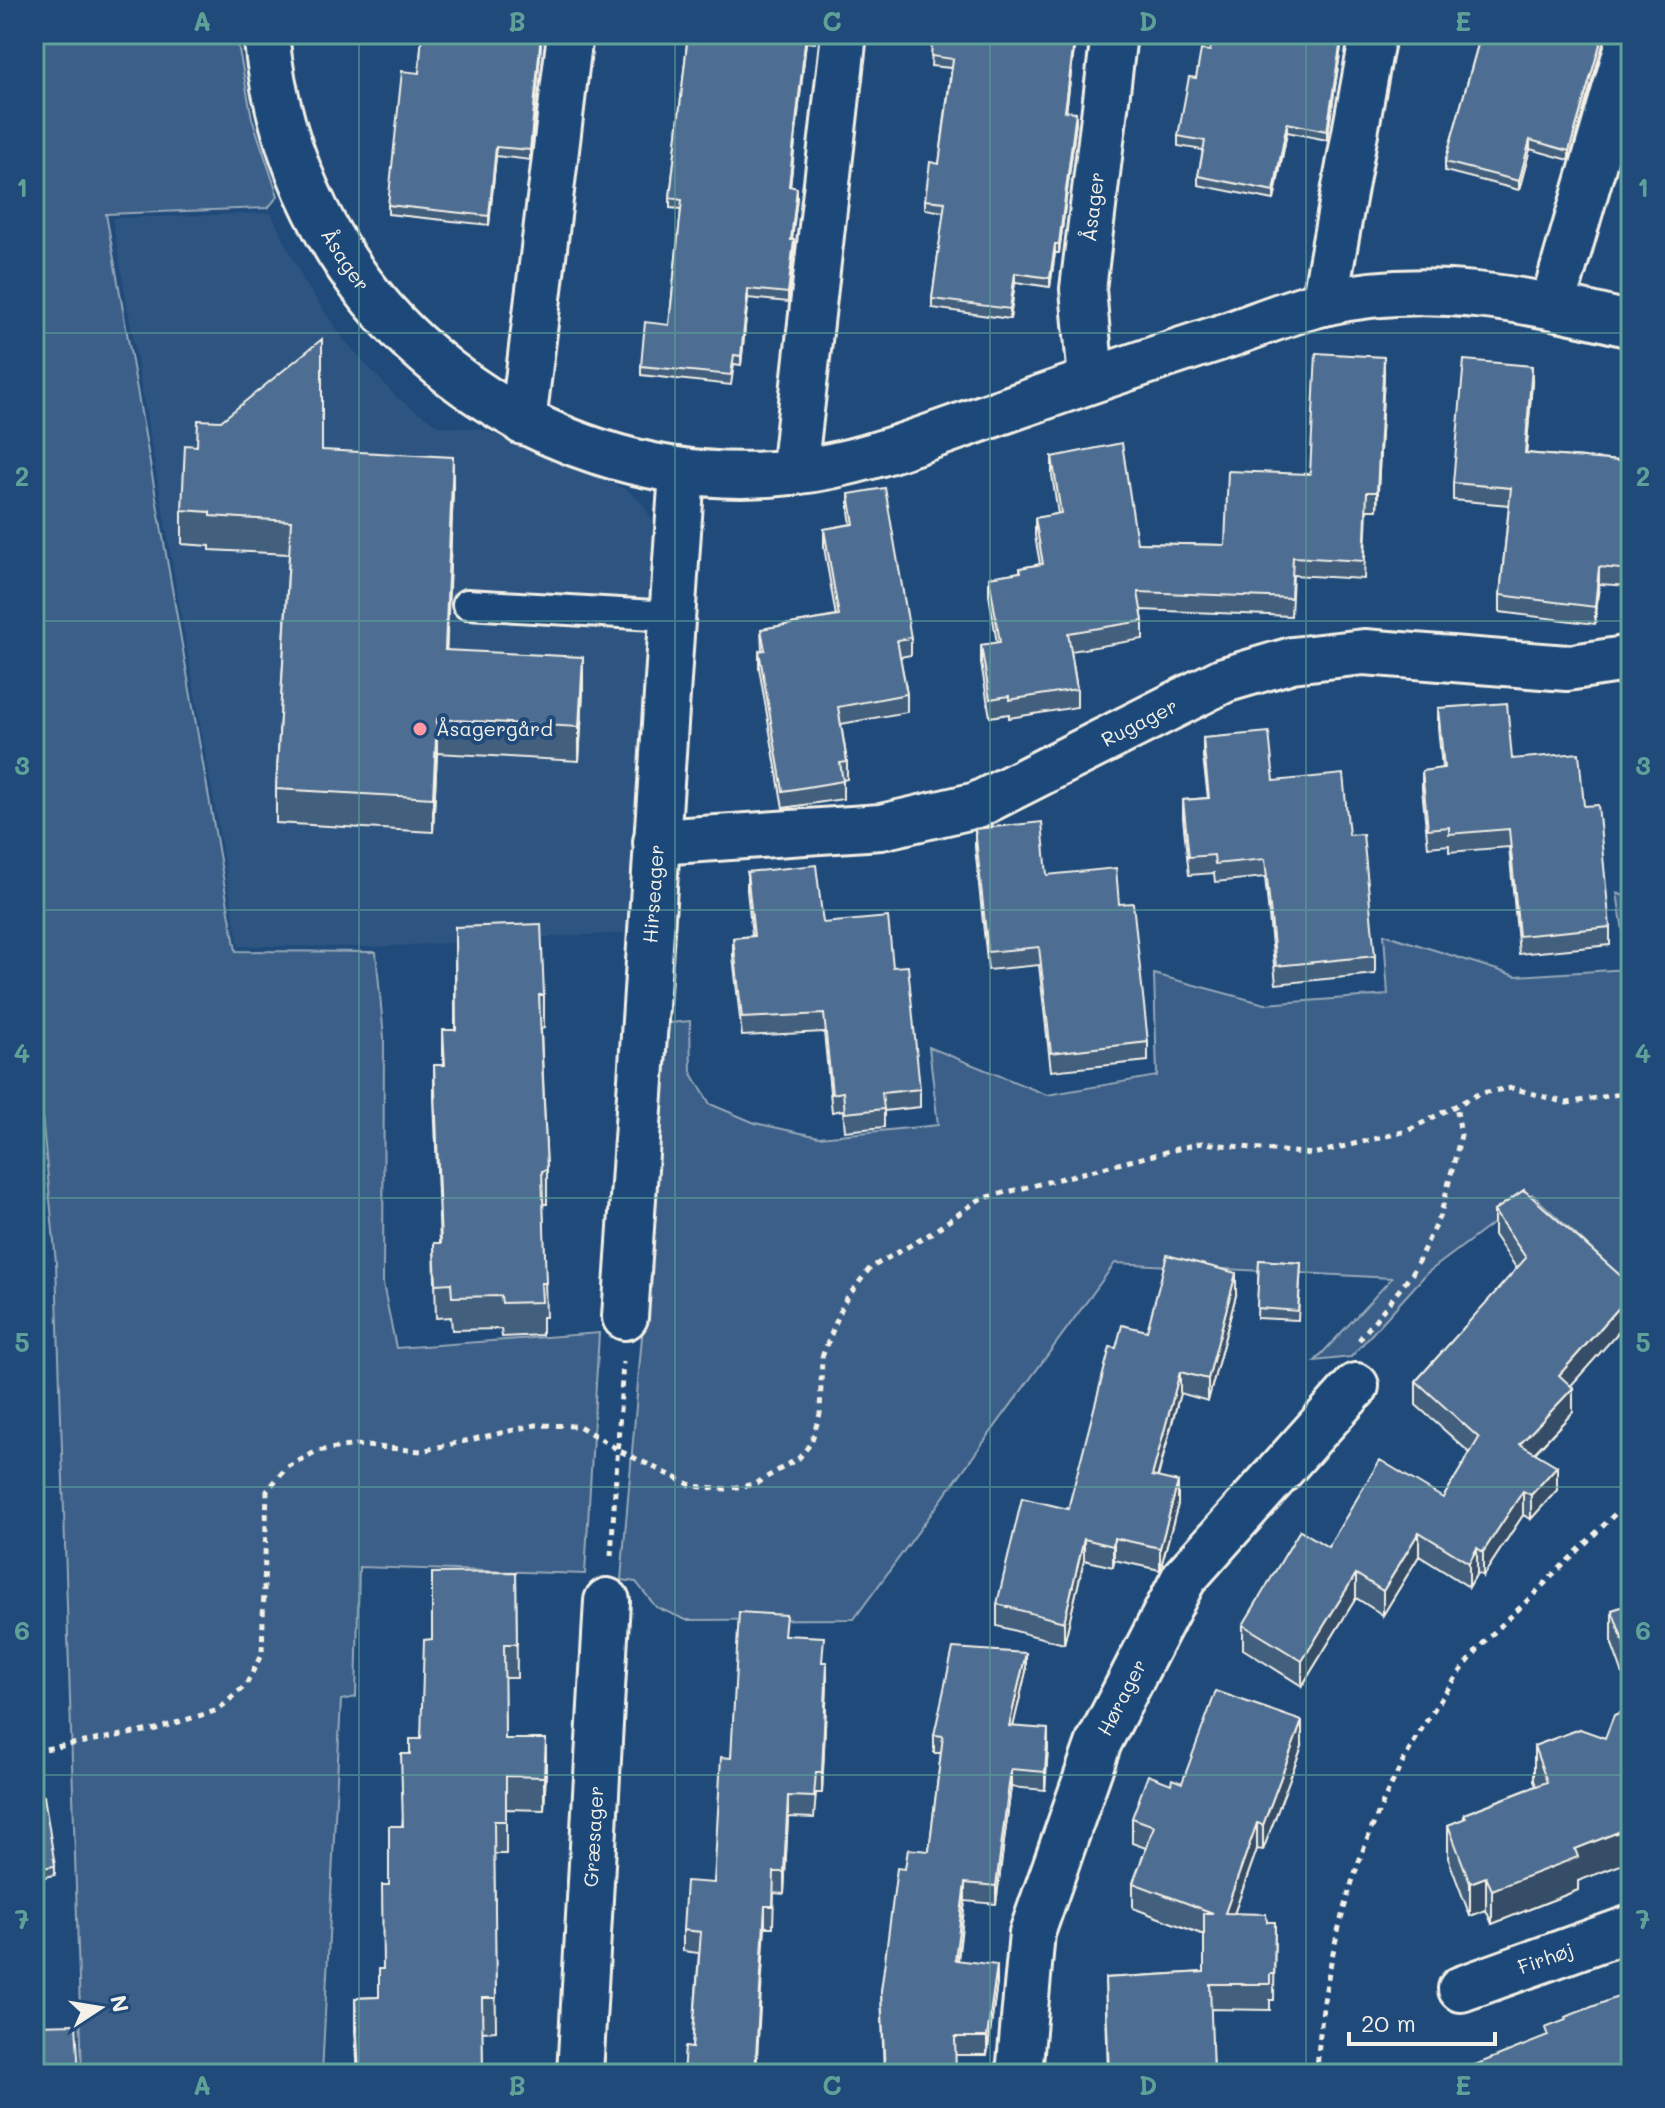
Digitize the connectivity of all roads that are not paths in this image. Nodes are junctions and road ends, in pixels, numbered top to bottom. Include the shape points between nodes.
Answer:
1 (266, 34) edge
2 (570, 34) edge
3 (844, 34) edge
4 (1114, 34) edge
5 (1373, 34) edge
6 (1631, 35) edge
7 (1324, 303) junction
8 (1553, 304) junction
9 (1631, 325) edge
10 (1091, 380) junction
11 (523, 422) junction
12 (682, 472) junction
13 (794, 472) junction
14 (467, 604) dead end
15 (671, 616) junction
16 (1631, 658) edge
17 (656, 842) junction
18 (625, 1317) road end
19 (1356, 1386) road end
20 (607, 1601) road end
21 (1631, 1928) edge
22 (1461, 1989) dead end
23 (580, 2074) edge
24 (1019, 2074) edge

1 - 11 street, Åsager via 271,80 289,150 318,218 356,280 405,336 461,384
2 - 11 street
3 - 13 street
4 - 10 street, Åsager via 1083,289
5 - 7 street
6 - 8 street
7 - 8 street, Åsager via 1437,290
7 - 10 street, Åsager
8 - 9 street, Åsager
10 - 13 street, Åsager via 881,454
11 - 12 street, Åsager via 601,454
12 - 13 street, Åsager
12 - 15 street, Hirseager
14 - 15 lane
15 - 17 street, Hirseager
16 - 17 street, Rugager via 1567,668 1364,652 1292,660 1224,680 977,805 881,827
17 - 18 street, Hirseager
19 - 24 street, Hørager via 1184,1578 1099,1742 1032,1933
20 - 23 street, Græsager
21 - 22 street, Firhøj

